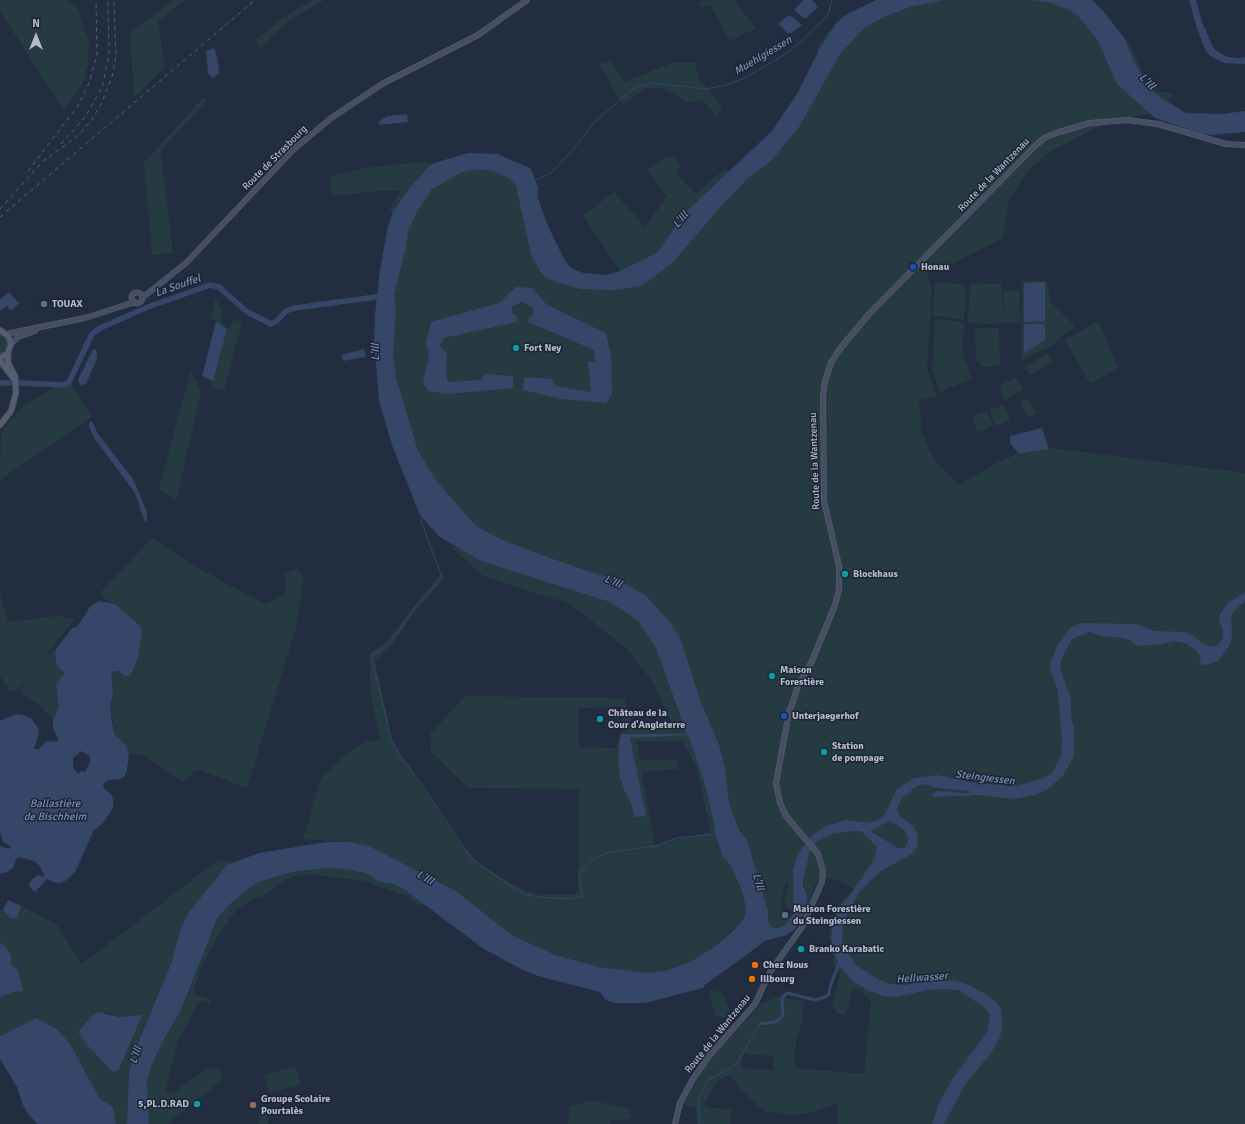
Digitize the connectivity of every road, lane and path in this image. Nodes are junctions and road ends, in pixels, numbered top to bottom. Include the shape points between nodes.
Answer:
1 (527, 0) edge
2 (1245, 145) edge
3 (142, 296) junction
4 (132, 298) junction
5 (135, 302) junction
6 (114, 309) junction
7 (63, 323) junction
8 (0, 330) edge
9 (6, 334) junction
10 (11, 344) junction
11 (8, 353) junction
12 (0, 360) edge
13 (16, 382) junction
14 (0, 425) edge
15 (675, 1124) edge

1 - 3 main road, Route de Strasbourg via 478,35 382,84 330,119 283,160 186,263 155,289
2 - 15 main road, Route de la Wantzenau via 1226,144 1158,124 1128,120 1090,123 1052,134 1038,143 869,314 839,350 828,371 823,397 824,501 839,566 840,589 789,712 777,777 782,809 790,822 813,847 822,863 823,875 802,927 770,972 753,1007 698,1072 680,1103
3 - 4 main road via 134,293
3 - 5 main road via 139,303
4 - 5 main road
4 - 6 main road
5 - 6 main road
6 - 7 main road
7 - 9 main road
7 - 10 main road via 21,336
8 - 9 main road
9 - 10 main road
10 - 11 main road
11 - 12 main road
11 - 13 main road via 8,362 16,376
12 - 13 main road
13 - 14 main road via 15,402

